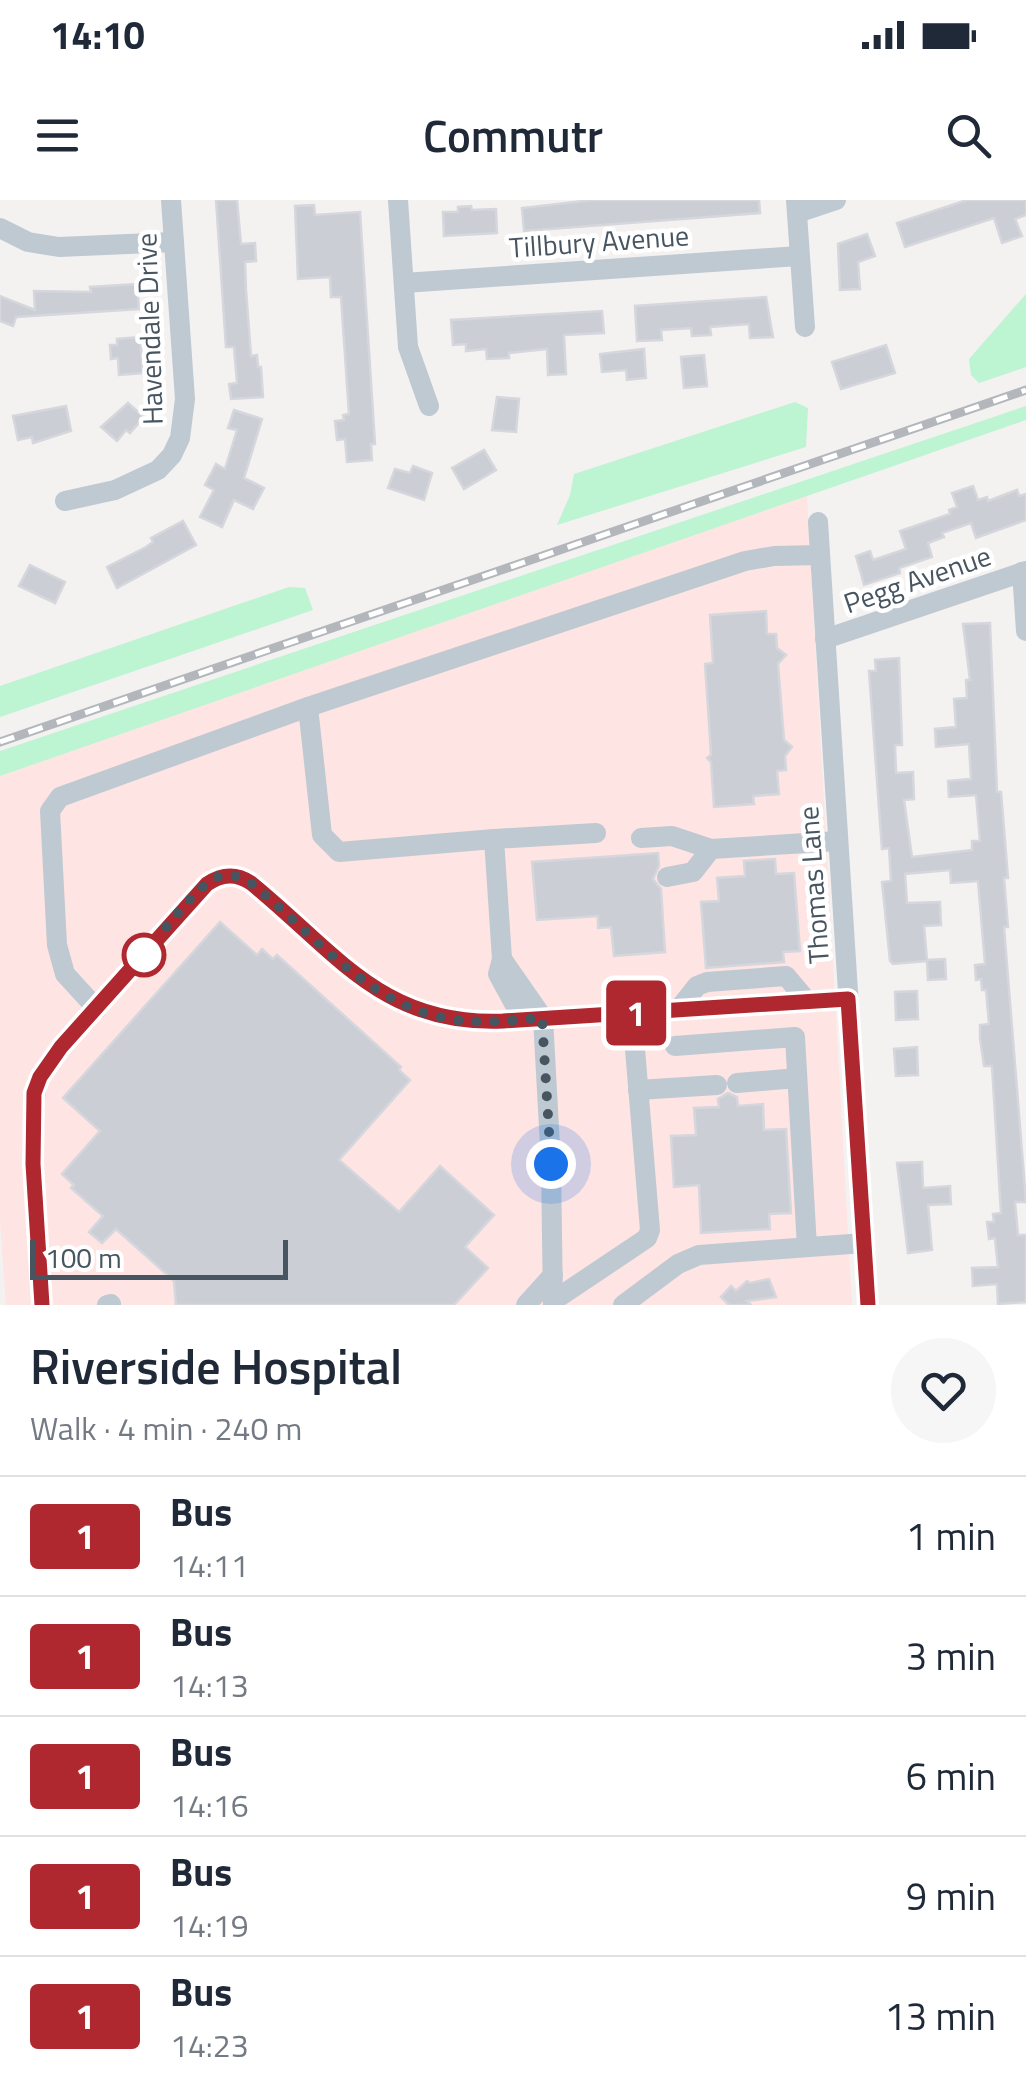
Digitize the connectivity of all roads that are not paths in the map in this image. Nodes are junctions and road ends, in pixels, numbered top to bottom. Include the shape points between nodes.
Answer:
1 (171, 200) edge
2 (398, 200) edge
3 (836, 200) edge
4 (796, 207) edge
5 (0, 228) edge
6 (174, 242) junction
7 (799, 256) junction
8 (404, 283) junction
9 (804, 327) dead end
10 (429, 406) dead end
11 (64, 501) dead end
12 (818, 522) dead end
13 (820, 555) junction
14 (1024, 571) edge
15 (1026, 631) edge
16 (825, 639) junction
17 (308, 706) junction
18 (596, 833) dead end
19 (641, 838) dead end
20 (494, 839) junction
21 (838, 841) junction
22 (710, 849) junction
23 (667, 876) dead end
24 (848, 999) junction
25 (96, 1010) junction
26 (632, 1013) junction
27 (533, 1019) junction
28 (674, 1046) dead end
29 (797, 1078) junction
30 (638, 1090) junction
31 (864, 1243) junction
32 (807, 1247) junction
33 (552, 1275) junction
34 (553, 1303) edge
35 (42, 1305) edge
36 (526, 1305) edge
37 (623, 1305) edge
38 (868, 1305) edge

1 - 6 street, Havendale Drive
2 - 8 street
3 - 4 street
4 - 7 street
5 - 6 street via 59,247
6 - 11 street, Havendale Drive via 185,399 180,438 158,470 115,490
7 - 8 street, Tillbury Avenue
7 - 9 street
8 - 10 street via 408,347
12 - 13 street, Thomas Lane
13 - 16 street, Thomas Lane
13 - 17 street via 746,560
14 - 15 street
14 - 16 street, Pegg Avenue
16 - 21 street, Thomas Lane
17 - 20 street via 322,835 338,852
17 - 25 street via 60,797 50,811 57,945 65,974
18 - 20 street
19 - 22 street via 672,836
20 - 27 street via 502,959
21 - 22 street
21 - 24 street, Thomas Lane
22 - 23 street via 693,872
24 - 26 street via 808,1002 792,980 778,976 707,982 678,1010
24 - 31 street, Thomas Lane
25 - 27 street via 207,884 232,876 251,883 394,1000 453,1020
25 - 35 street via 48,1062 34,1093
26 - 27 street
26 - 30 street
27 - 33 street via 551,1164
28 - 29 street via 795,1037
29 - 30 street
29 - 32 street
30 - 34 street via 650,1230
31 - 32 street
31 - 38 street, Thomas Lane
32 - 37 street via 699,1254
33 - 34 street
33 - 36 street

